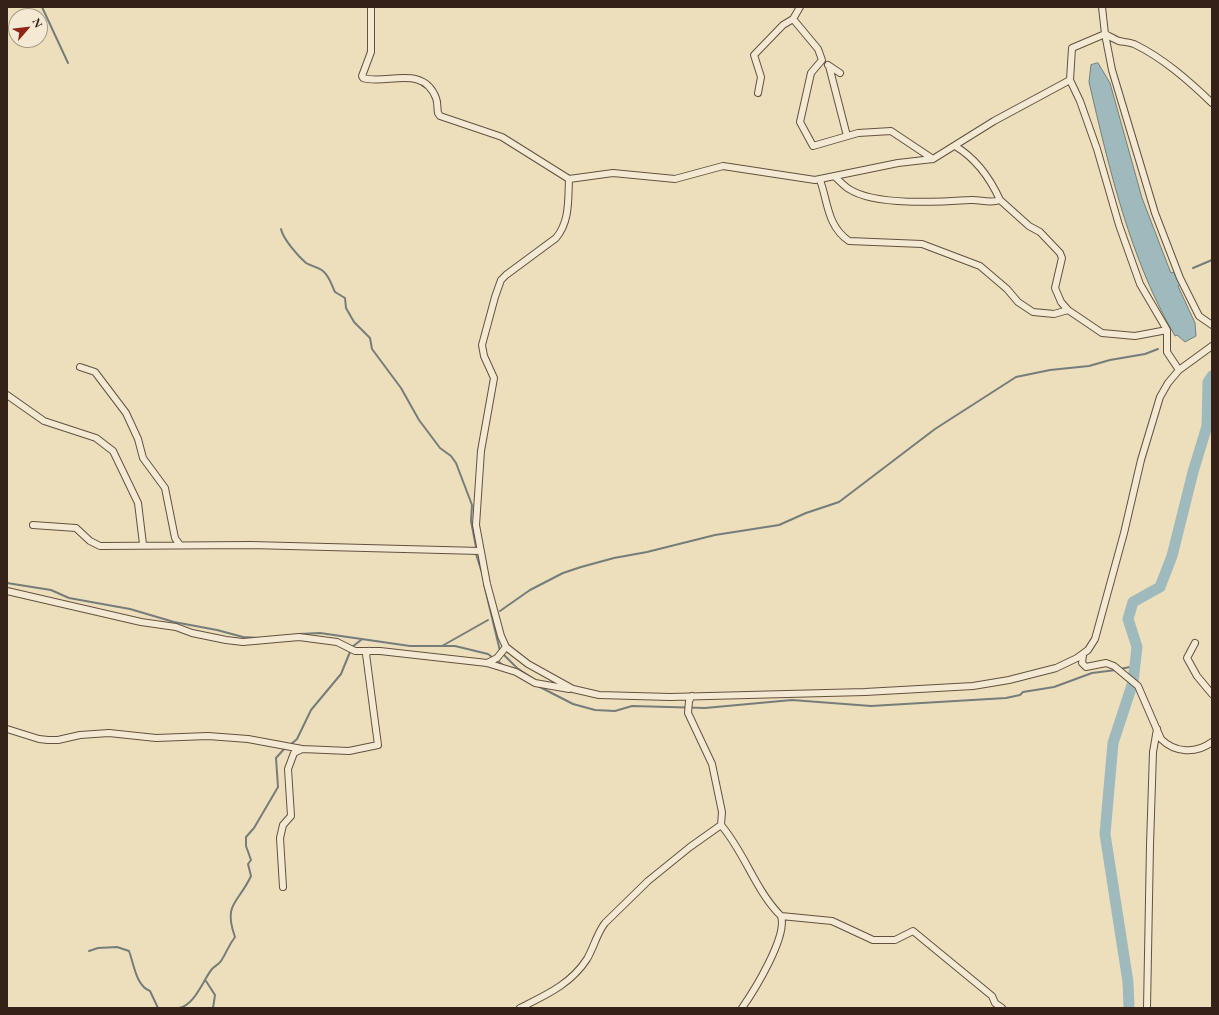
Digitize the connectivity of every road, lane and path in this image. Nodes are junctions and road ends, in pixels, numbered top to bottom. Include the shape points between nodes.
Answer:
1 (371, 7) edge
2 (800, 7) edge
3 (1102, 7) edge
4 (792, 19) junction
5 (1105, 34) junction
6 (822, 60) junction
7 (829, 66) junction
8 (840, 73) dead end
9 (1070, 80) junction
10 (758, 93) dead end
11 (1212, 103) edge
12 (847, 136) junction
13 (955, 146) junction
14 (933, 159) junction
15 (835, 177) junction
16 (569, 179) junction
17 (820, 180) junction
18 (1000, 200) junction
19 (1068, 310) junction
20 (1212, 325) edge
21 (1167, 330) junction
22 (1212, 346) edge
23 (80, 368) dead end
24 (1179, 370) junction
25 (7, 395) edge
26 (33, 525) dead end
27 (143, 544) junction
28 (180, 545) junction
29 (480, 551) junction
30 (7, 591) edge
31 (1195, 643) dead end
32 (506, 647) junction
33 (369, 651) junction
34 (1083, 655) junction
35 (487, 662) junction
36 (573, 689) junction
37 (1212, 694) edge
38 (692, 696) junction
39 (7, 729) edge
40 (1157, 729) junction
41 (1212, 742) edge
42 (302, 749) junction
43 (721, 826) junction
44 (283, 887) dead end
45 (781, 916) junction
46 (520, 1008) edge
47 (742, 1008) edge
48 (1002, 1008) edge
49 (1148, 1008) edge

1 - 16 street via 371,52 363,78 422,81 435,95 440,116 502,137
2 - 4 street
3 - 5 street
4 - 6 street via 818,49
4 - 10 street via 783,24 754,55 761,77
5 - 9 street via 1072,48
5 - 11 street via 1133,43 1155,55
5 - 20 street via 1112,70 1155,213 1180,278 1199,316
6 - 7 street
6 - 12 street via 811,72 800,122 813,146
7 - 8 street
7 - 12 street
9 - 13 street via 994,121
9 - 21 street via 1097,149 1119,225 1140,284
12 - 14 street via 891,132
13 - 14 street
13 - 18 street via 979,164
14 - 15 street via 898,163
15 - 17 street
15 - 18 street via 849,189 869,197 926,202
16 - 17 street via 613,173 675,179 723,166
16 - 29 street via 566,223 562,231 501,280 482,345 494,378 484,430 478,487 476,525
17 - 19 street via 831,219 836,229 848,241 927,246 980,266 1018,302 1033,312 1054,314
18 - 19 street via 1040,232 1060,253 1062,258 1055,288
19 - 21 street via 1102,333 1135,336
21 - 24 street via 1167,352
22 - 24 street
23 - 28 street via 91,370 99,376 105,387 121,404 138,439 143,458 163,482 175,538
24 - 34 street via 1164,388 1153,418 1095,639
25 - 27 street via 44,421 96,438 113,451 138,504
26 - 27 street via 76,528 100,546
27 - 28 street
28 - 29 street
29 - 32 street via 493,610
30 - 33 street via 226,640 243,642 300,637 337,642 355,651
31 - 37 street via 1187,658 1197,676
32 - 35 street via 497,658
32 - 36 street via 528,664
33 - 35 street
33 - 42 street via 366,654 378,745 349,751
34 - 38 street via 1056,668 973,686 865,692
34 - 40 street via 1082,663 1086,667 1106,663 1114,666 1138,686
35 - 36 street via 516,672 535,683
36 - 38 street via 612,695
38 - 43 street via 688,713 712,764 722,812
39 - 42 street via 48,740 109,733 156,738 222,737
40 - 41 street via 1161,739 1173,748 1196,750
40 - 49 street via 1153,752 1148,890
42 - 44 street via 294,753 288,769 292,810 291,816 283,825 280,838
43 - 45 street via 767,899
43 - 46 street via 670,863 605,923 587,959 561,987
45 - 47 street via 782,930 775,949
45 - 48 street via 832,921 873,940 895,940 913,931 987,992

